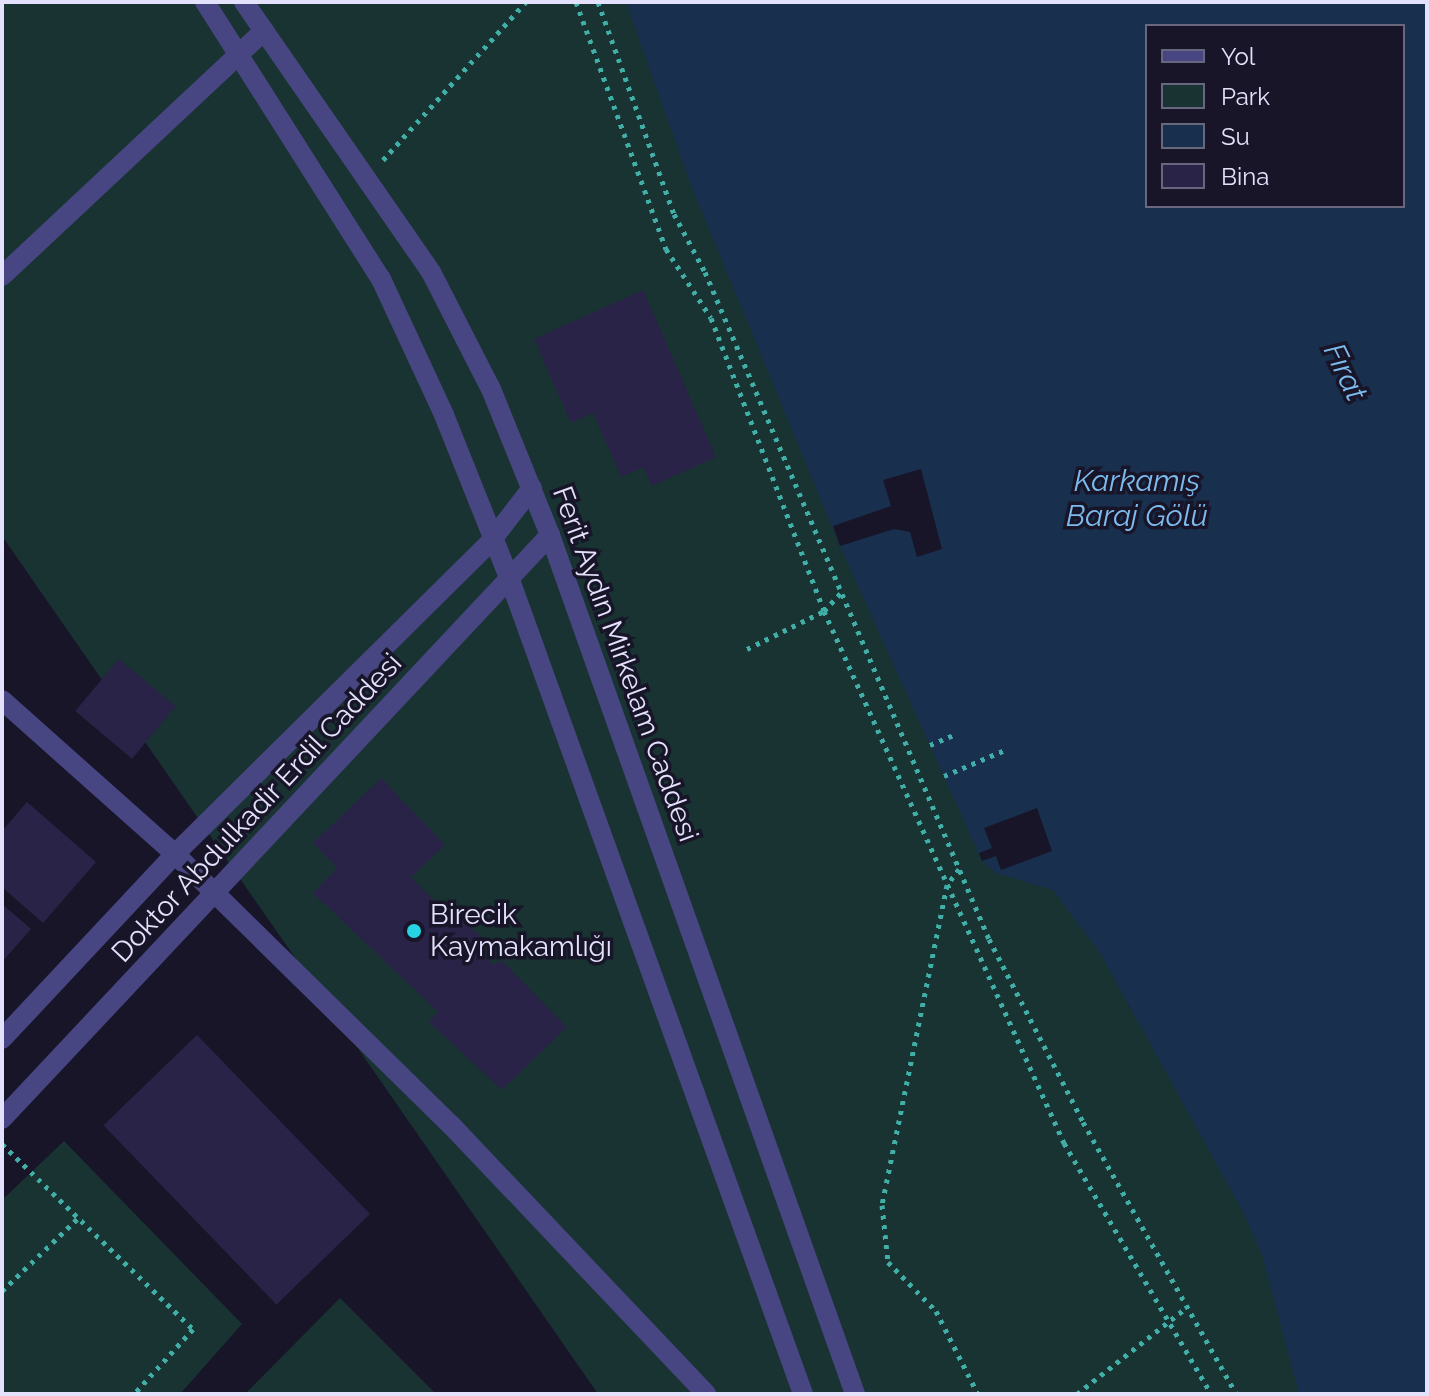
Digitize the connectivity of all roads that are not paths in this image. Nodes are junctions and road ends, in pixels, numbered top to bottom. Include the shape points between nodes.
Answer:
1 (205, 2) edge
2 (244, 2) edge
3 (264, 31) junction
4 (239, 53) junction
5 (2, 276) edge
6 (532, 488) junction
7 (550, 535) junction
8 (491, 541) junction
9 (510, 580) junction
10 (2, 700) edge
11 (175, 854) junction
12 (214, 895) junction
13 (2, 1039) edge
14 (2, 1119) edge
15 (706, 1394) edge
16 (803, 1394) edge
17 (855, 1394) edge

1 - 4 street
2 - 3 street, Ferit Aydın Mirkelam Caddesi
3 - 4 street
3 - 6 street, Ferit Aydın Mirkelam Caddesi via 431,272 491,389
4 - 5 street
4 - 8 street via 381,279 444,415
6 - 7 street, Ferit Aydın Mirkelam Caddesi
6 - 8 street, Doktor Abdulkadir Erdil Caddesi
7 - 9 street, Doktor Abdulkadir Erdil Caddesi
7 - 17 street, Ferit Aydın Mirkelam Caddesi
8 - 9 street
8 - 11 street, Doktor Abdulkadir Erdil Caddesi
9 - 12 street, Doktor Abdulkadir Erdil Caddesi
9 - 16 street
10 - 11 street
11 - 12 street
11 - 13 street, Doktor Abdulkadir Erdil Caddesi
12 - 14 street, Doktor Abdulkadir Erdil Caddesi
12 - 15 street via 451,1125

